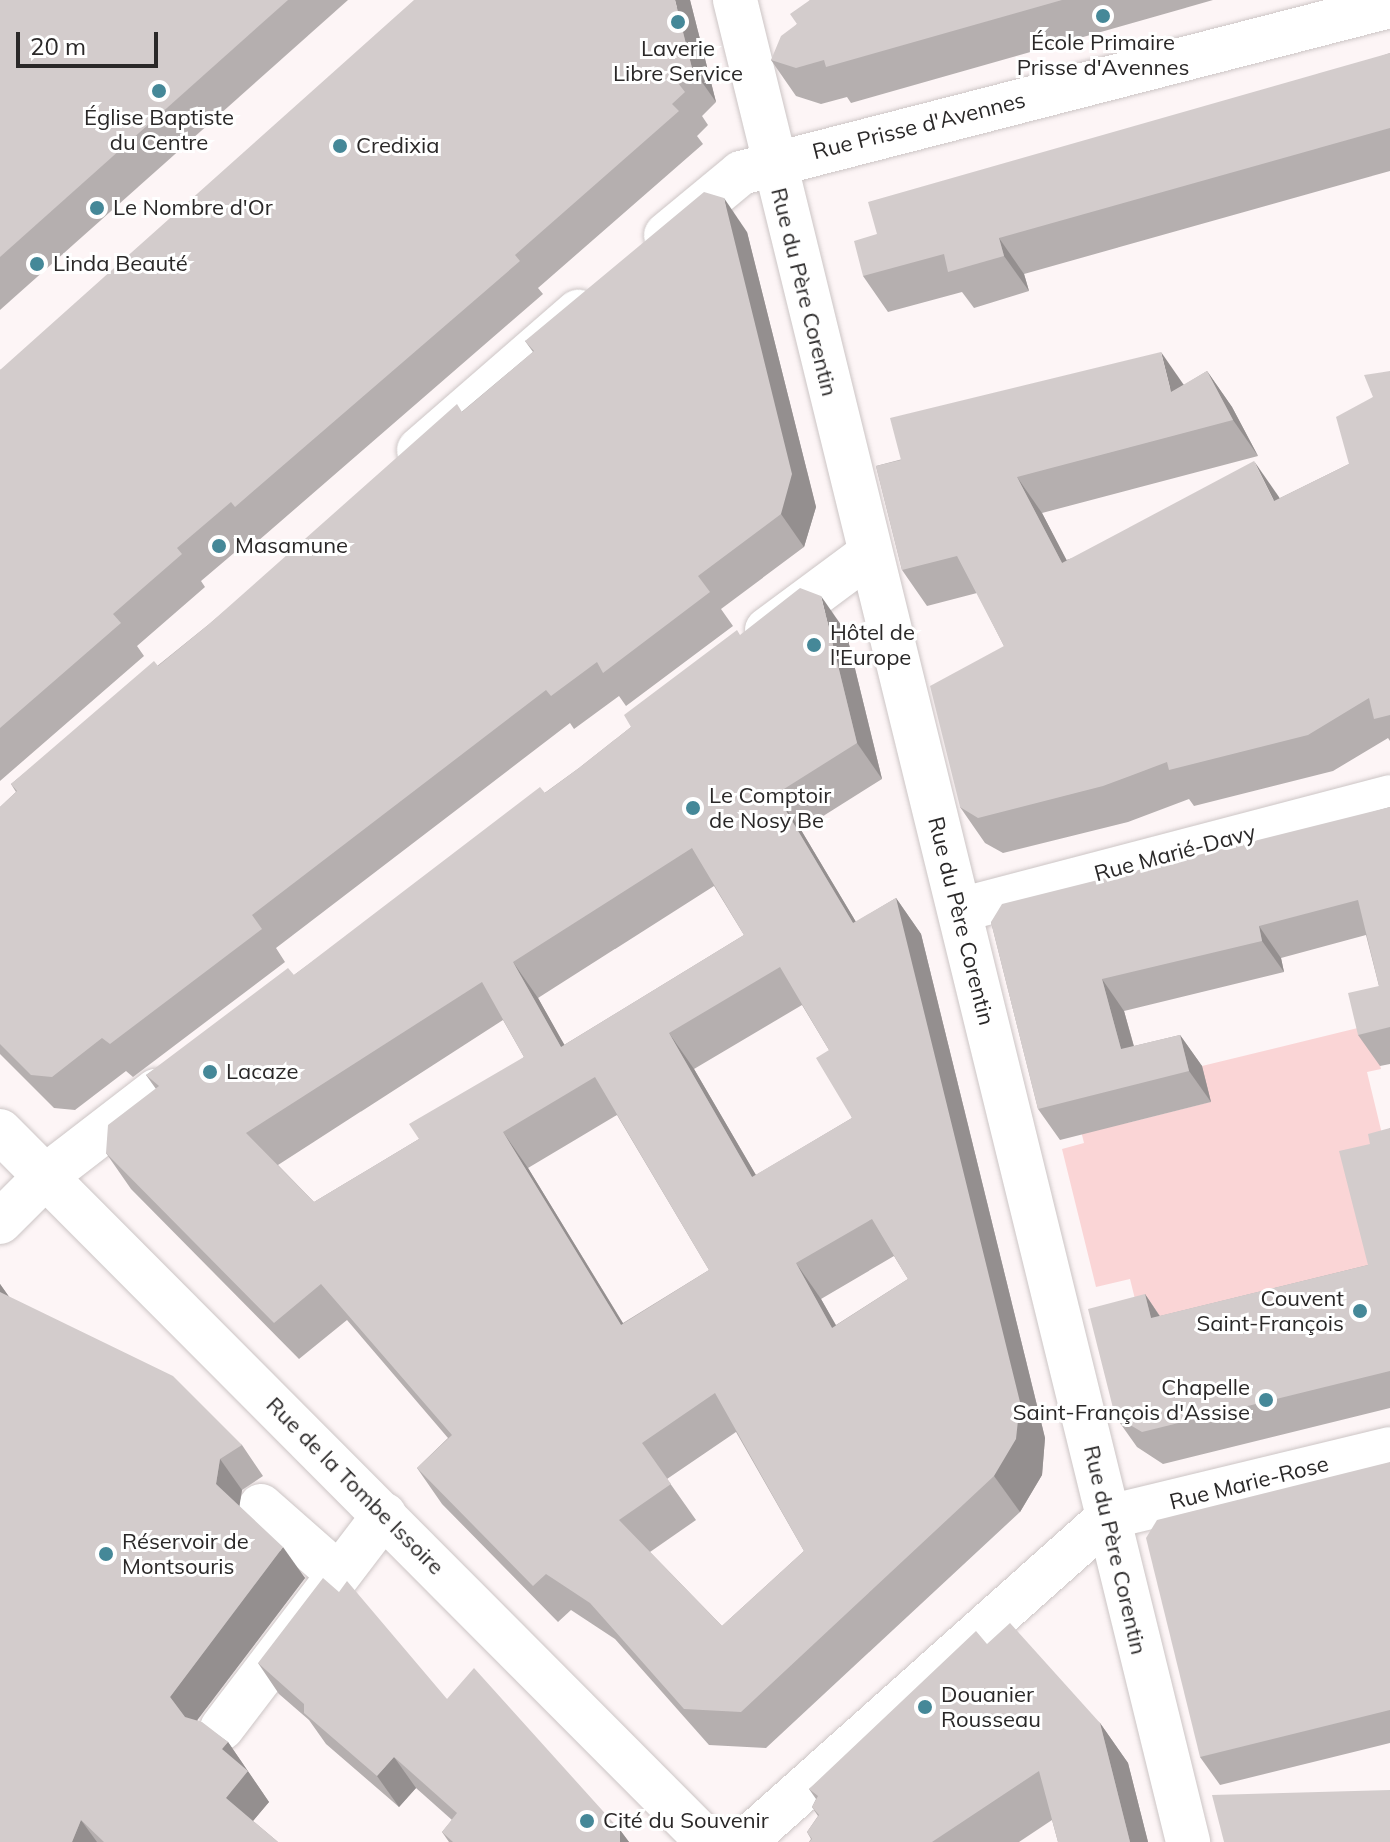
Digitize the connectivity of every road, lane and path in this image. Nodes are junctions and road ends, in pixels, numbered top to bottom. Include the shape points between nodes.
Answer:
1 (735, 0) edge
2 (1390, 6) edge
3 (773, 163) junction
4 (393, 472) edge
5 (868, 555) junction
6 (733, 656) edge
7 (1390, 797) edge
8 (960, 910) junction
9 (191, 1065) edge
10 (0, 1131) edge
11 (47, 1175) junction
12 (0, 1222) edge
13 (1390, 1449) edge
14 (261, 1506) dead end
15 (384, 1515) junction
16 (1109, 1517) junction
17 (338, 1574) junction
18 (222, 1728) dead end
19 (708, 1842) edge
20 (744, 1842) edge
21 (1188, 1842) edge

1 - 3 street, Rue du Père Corentin
2 - 3 street, Rue Prisse d'Avennes
3 - 4 street, Rue Prisse d'Avennes via 727,183
3 - 5 street, Rue du Père Corentin
5 - 6 street
5 - 8 street, Rue du Père Corentin
7 - 8 street, Rue Marié-Davy
8 - 16 street, Rue du Père Corentin
9 - 11 street
10 - 11 street, Rue de la Tombe Issoire
11 - 12 street
11 - 15 street, Rue de la Tombe Issoire
13 - 16 street, Rue Marie-Rose
14 - 17 street
15 - 17 street
15 - 19 street, Rue de la Tombe Issoire
16 - 20 street
16 - 21 street, Rue du Père Corentin
17 - 18 street

